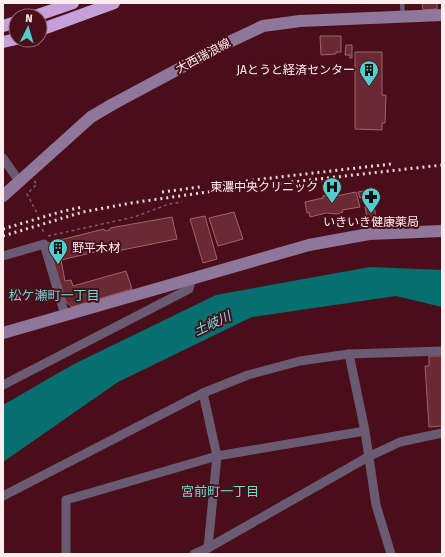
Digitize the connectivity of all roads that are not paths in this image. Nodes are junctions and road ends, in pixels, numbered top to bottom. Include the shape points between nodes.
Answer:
1 (73, 3) edge
2 (114, 3) edge
3 (402, 3) edge
4 (48, 12) edge
5 (442, 15) edge
6 (403, 16) junction
7 (48, 27) edge
8 (3, 158) edge
9 (24, 177) junction
10 (3, 196) edge
11 (442, 231) edge
12 (3, 256) edge
13 (192, 278) junction
14 (64, 314) junction
15 (3, 333) edge
16 (442, 351) edge
17 (349, 354) junction
18 (3, 385) edge
19 (203, 393) junction
20 (365, 431) junction
21 (442, 433) edge
22 (217, 456) junction
23 (368, 457) junction
24 (3, 496) edge
25 (208, 548) junction
26 (66, 554) edge
27 (194, 554) edge
28 (391, 554) edge

1 - 4 highway
2 - 7 highway
3 - 6 lane
5 - 6 main road, 大西瑞浪線
6 - 9 main road, 大西瑞浪線 via 282,22 245,34 91,117
8 - 9 street
9 - 10 main road, 大西瑞浪線
11 - 13 main road via 369,234 309,245
12 - 14 street via 44,244
13 - 14 main road
13 - 18 street via 190,289
14 - 15 main road
16 - 17 street
17 - 19 street via 300,361 248,375
17 - 20 street
19 - 22 street
19 - 24 street
20 - 22 street
20 - 23 street
21 - 23 street via 400,442
22 - 25 street
22 - 26 street via 66,500
23 - 25 street
23 - 28 street via 376,505
25 - 27 street

